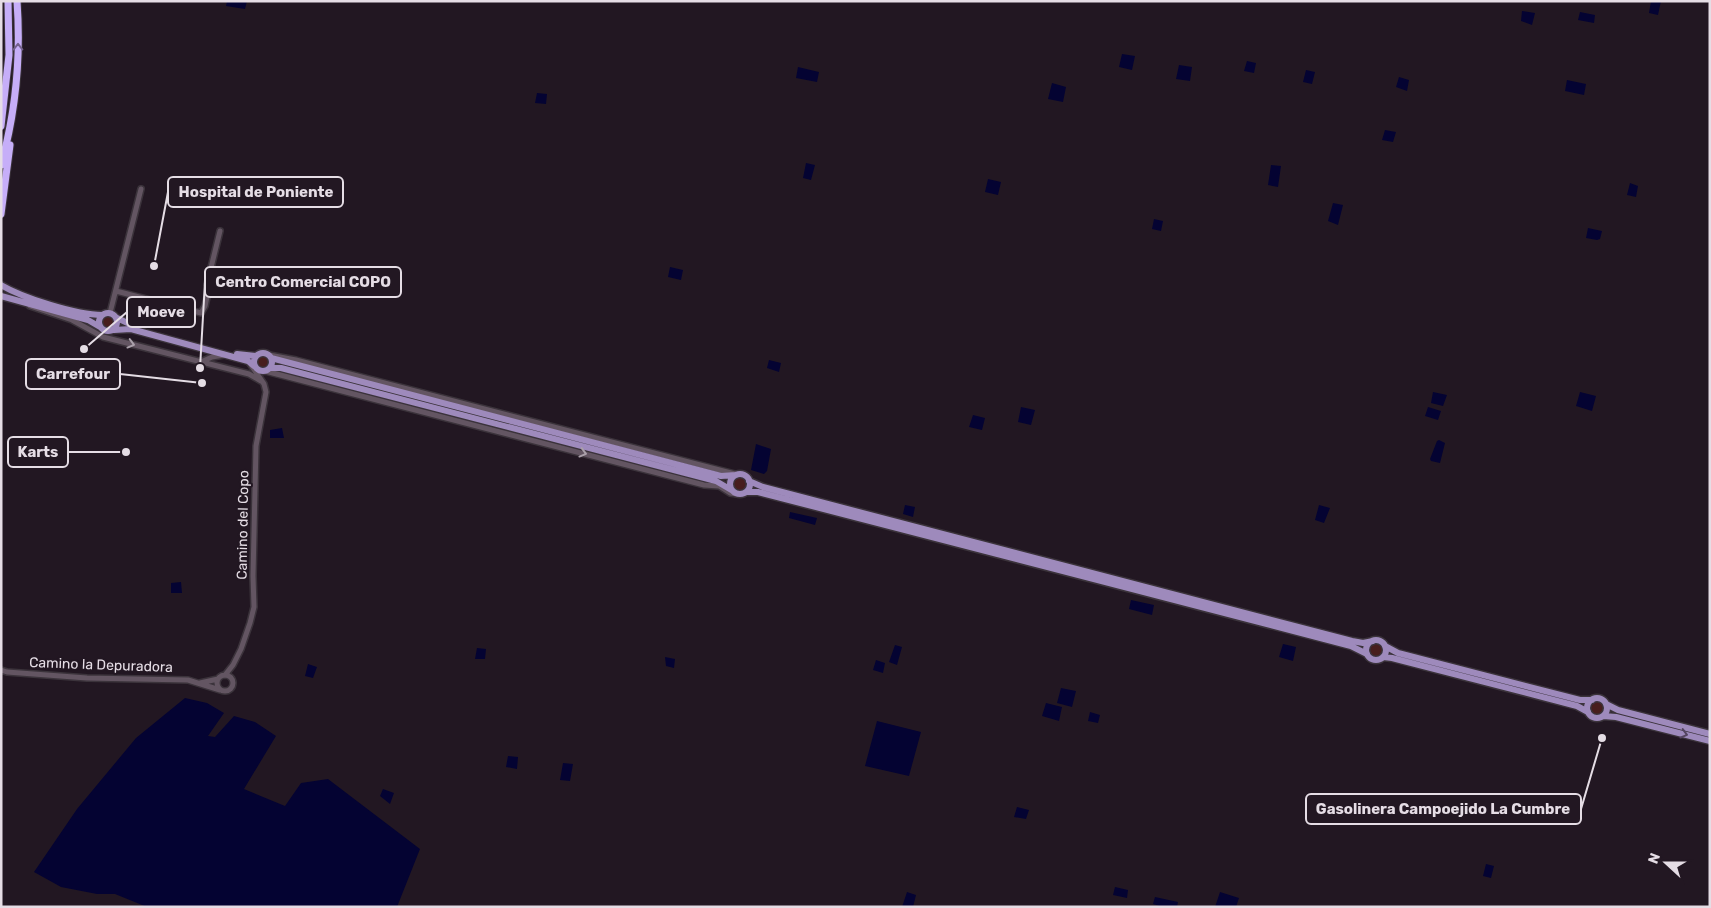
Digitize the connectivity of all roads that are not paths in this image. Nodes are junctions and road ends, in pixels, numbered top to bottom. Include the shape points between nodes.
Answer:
1 (8, 1) edge
2 (17, 1) edge
3 (8, 79) junction
4 (17, 79) junction
5 (1, 110) edge
6 (1, 126) edge
7 (1, 165) edge
8 (141, 189) dead end
9 (1, 214) edge
10 (220, 231) dead end
11 (1, 285) edge
12 (116, 291) junction
13 (1, 296) edge
14 (21, 300) junction
15 (110, 313) junction
16 (102, 315) junction
17 (117, 318) junction
18 (100, 326) junction
19 (114, 330) junction
20 (226, 355) junction
21 (256, 356) junction
22 (270, 357) junction
23 (201, 362) junction
24 (261, 370) junction
25 (264, 384) junction
26 (737, 475) junction
27 (750, 480) junction
28 (747, 492) junction
29 (735, 493) junction
30 (1373, 641) junction
31 (1385, 646) junction
32 (1367, 654) junction
33 (1383, 657) junction
34 (1, 670) edge
35 (228, 676) junction
36 (218, 679) junction
37 (199, 683) junction
38 (220, 690) junction
39 (1592, 700) junction
40 (1606, 704) junction
41 (1588, 712) junction
42 (1602, 716) junction
43 (1710, 734) edge
44 (1710, 741) edge

1 - 3 highway
4 -> 2 highway
3 - 5 highway
3 - 6 highway
4 - 7 highway
4 - 9 highway
8 - 12 street
10 - 12 street via 201,313
11 - 16 main road via 13,292 89,315
12 - 15 street
13 - 14 main road
14 - 18 main road
14 -> 23 street via 35,309 72,320 103,337
15 - 16 main road
15 - 17 main road
16 - 18 main road
17 - 19 main road
17 - 21 main road via 130,325 244,356
18 - 19 main road via 106,332
19 - 20 main road via 131,329
20 - 23 street
20 - 24 main road via 248,361
21 - 22 main road via 264,353
21 - 24 main road via 253,361
22 - 24 main road via 272,363
22 - 26 main road via 721,476
23 - 25 street via 249,374
24 - 25 street, Camino del Copo
24 -> 29 main road via 281,368 716,481
25 - 35 street, Camino del Copo via 266,398 256,446 254,607
26 - 27 main road
26 - 29 main road via 730,482
27 - 28 main road
27 - 30 main road via 764,487 1352,641
28 - 29 main road
28 - 32 main road via 758,492 1351,646
30 - 31 main road
30 - 32 main road via 1367,648
31 - 33 main road
31 - 39 main road via 1398,653 1570,698
32 - 33 main road via 1373,660
33 - 41 main road via 1568,704
34 - 37 street, Camino la Depuradora
35 - 36 street
35 - 38 street via 233,682 231,689 226,692
36 - 37 street, Camino la Depuradora
36 - 38 street via 216,685
37 - 38 street, Camino la Depuradora
39 - 40 main road via 1599,698
39 - 41 main road
40 - 42 main road via 1607,709
40 - 43 main road
41 - 42 main road via 1596,718
42 -> 44 main road

